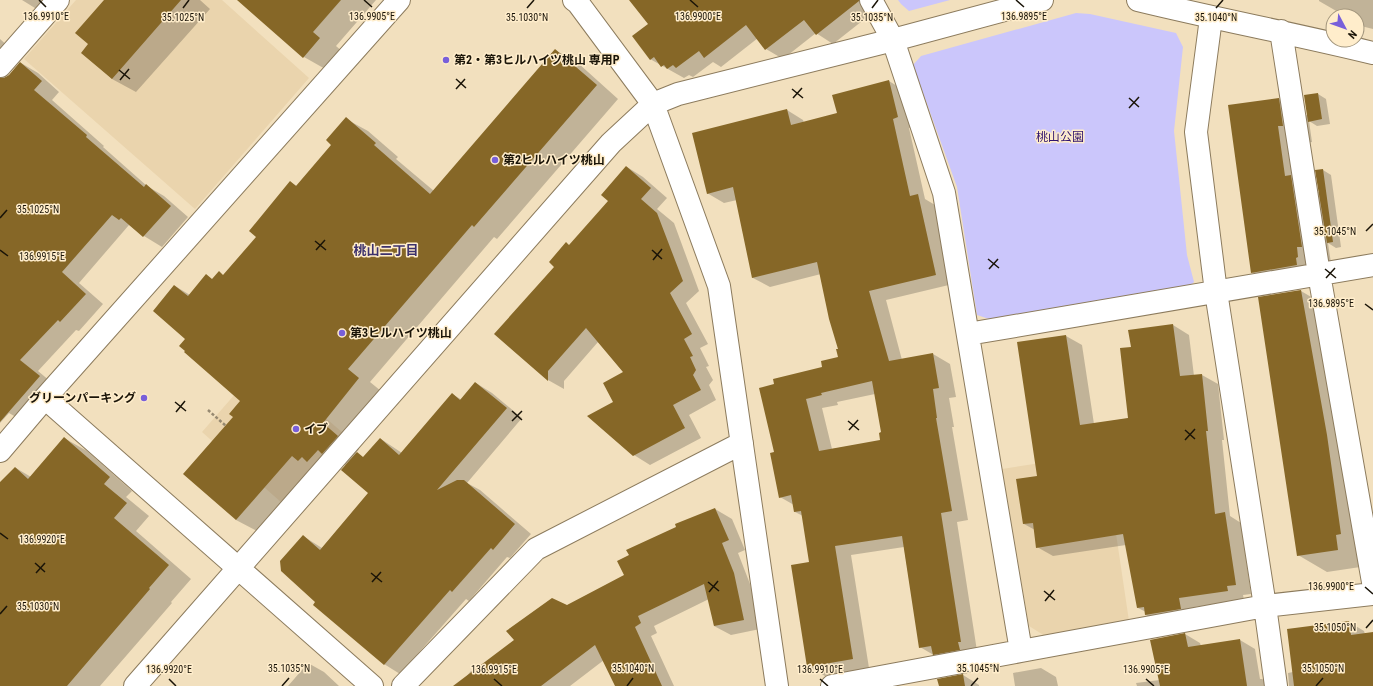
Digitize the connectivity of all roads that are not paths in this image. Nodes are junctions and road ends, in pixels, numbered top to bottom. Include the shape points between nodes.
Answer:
1 (58, 0) edge
2 (399, 0) edge
3 (574, 0) edge
4 (871, 0) edge
5 (1042, 0) edge
6 (1138, 0) edge
7 (1211, 18) junction
8 (1281, 31) junction
9 (893, 40) junction
10 (1373, 53) edge
11 (0, 66) edge
12 (653, 104) junction
13 (1373, 265) edge
14 (1319, 274) junction
15 (1216, 292) junction
16 (968, 334) junction
17 (45, 398) junction
18 (742, 443) junction
19 (0, 451) edge
20 (238, 568) junction
21 (1373, 582) edge
22 (1373, 594) edge
23 (1265, 606) junction
24 (1020, 651) junction
25 (135, 686) edge
26 (372, 686) edge
27 (404, 686) edge
28 (777, 686) edge
29 (832, 686) edge
30 (1276, 686) edge

1 - 11 street
2 - 17 street
3 - 12 street
4 - 9 street
5 - 9 street
6 - 7 street
7 - 8 street
7 - 15 street via 1196,132
8 - 10 street
8 - 14 street
9 - 12 street via 678,94
9 - 16 street via 944,193
12 - 18 street via 719,286
12 - 20 street via 611,143
13 - 14 street
14 - 15 street
14 - 21 street
15 - 16 street
15 - 23 street
16 - 24 street
17 - 19 street
17 - 20 street
18 - 27 street via 536,549
18 - 28 street
20 - 25 street
20 - 26 street
22 - 23 street
23 - 24 street
23 - 30 street
24 - 29 street

